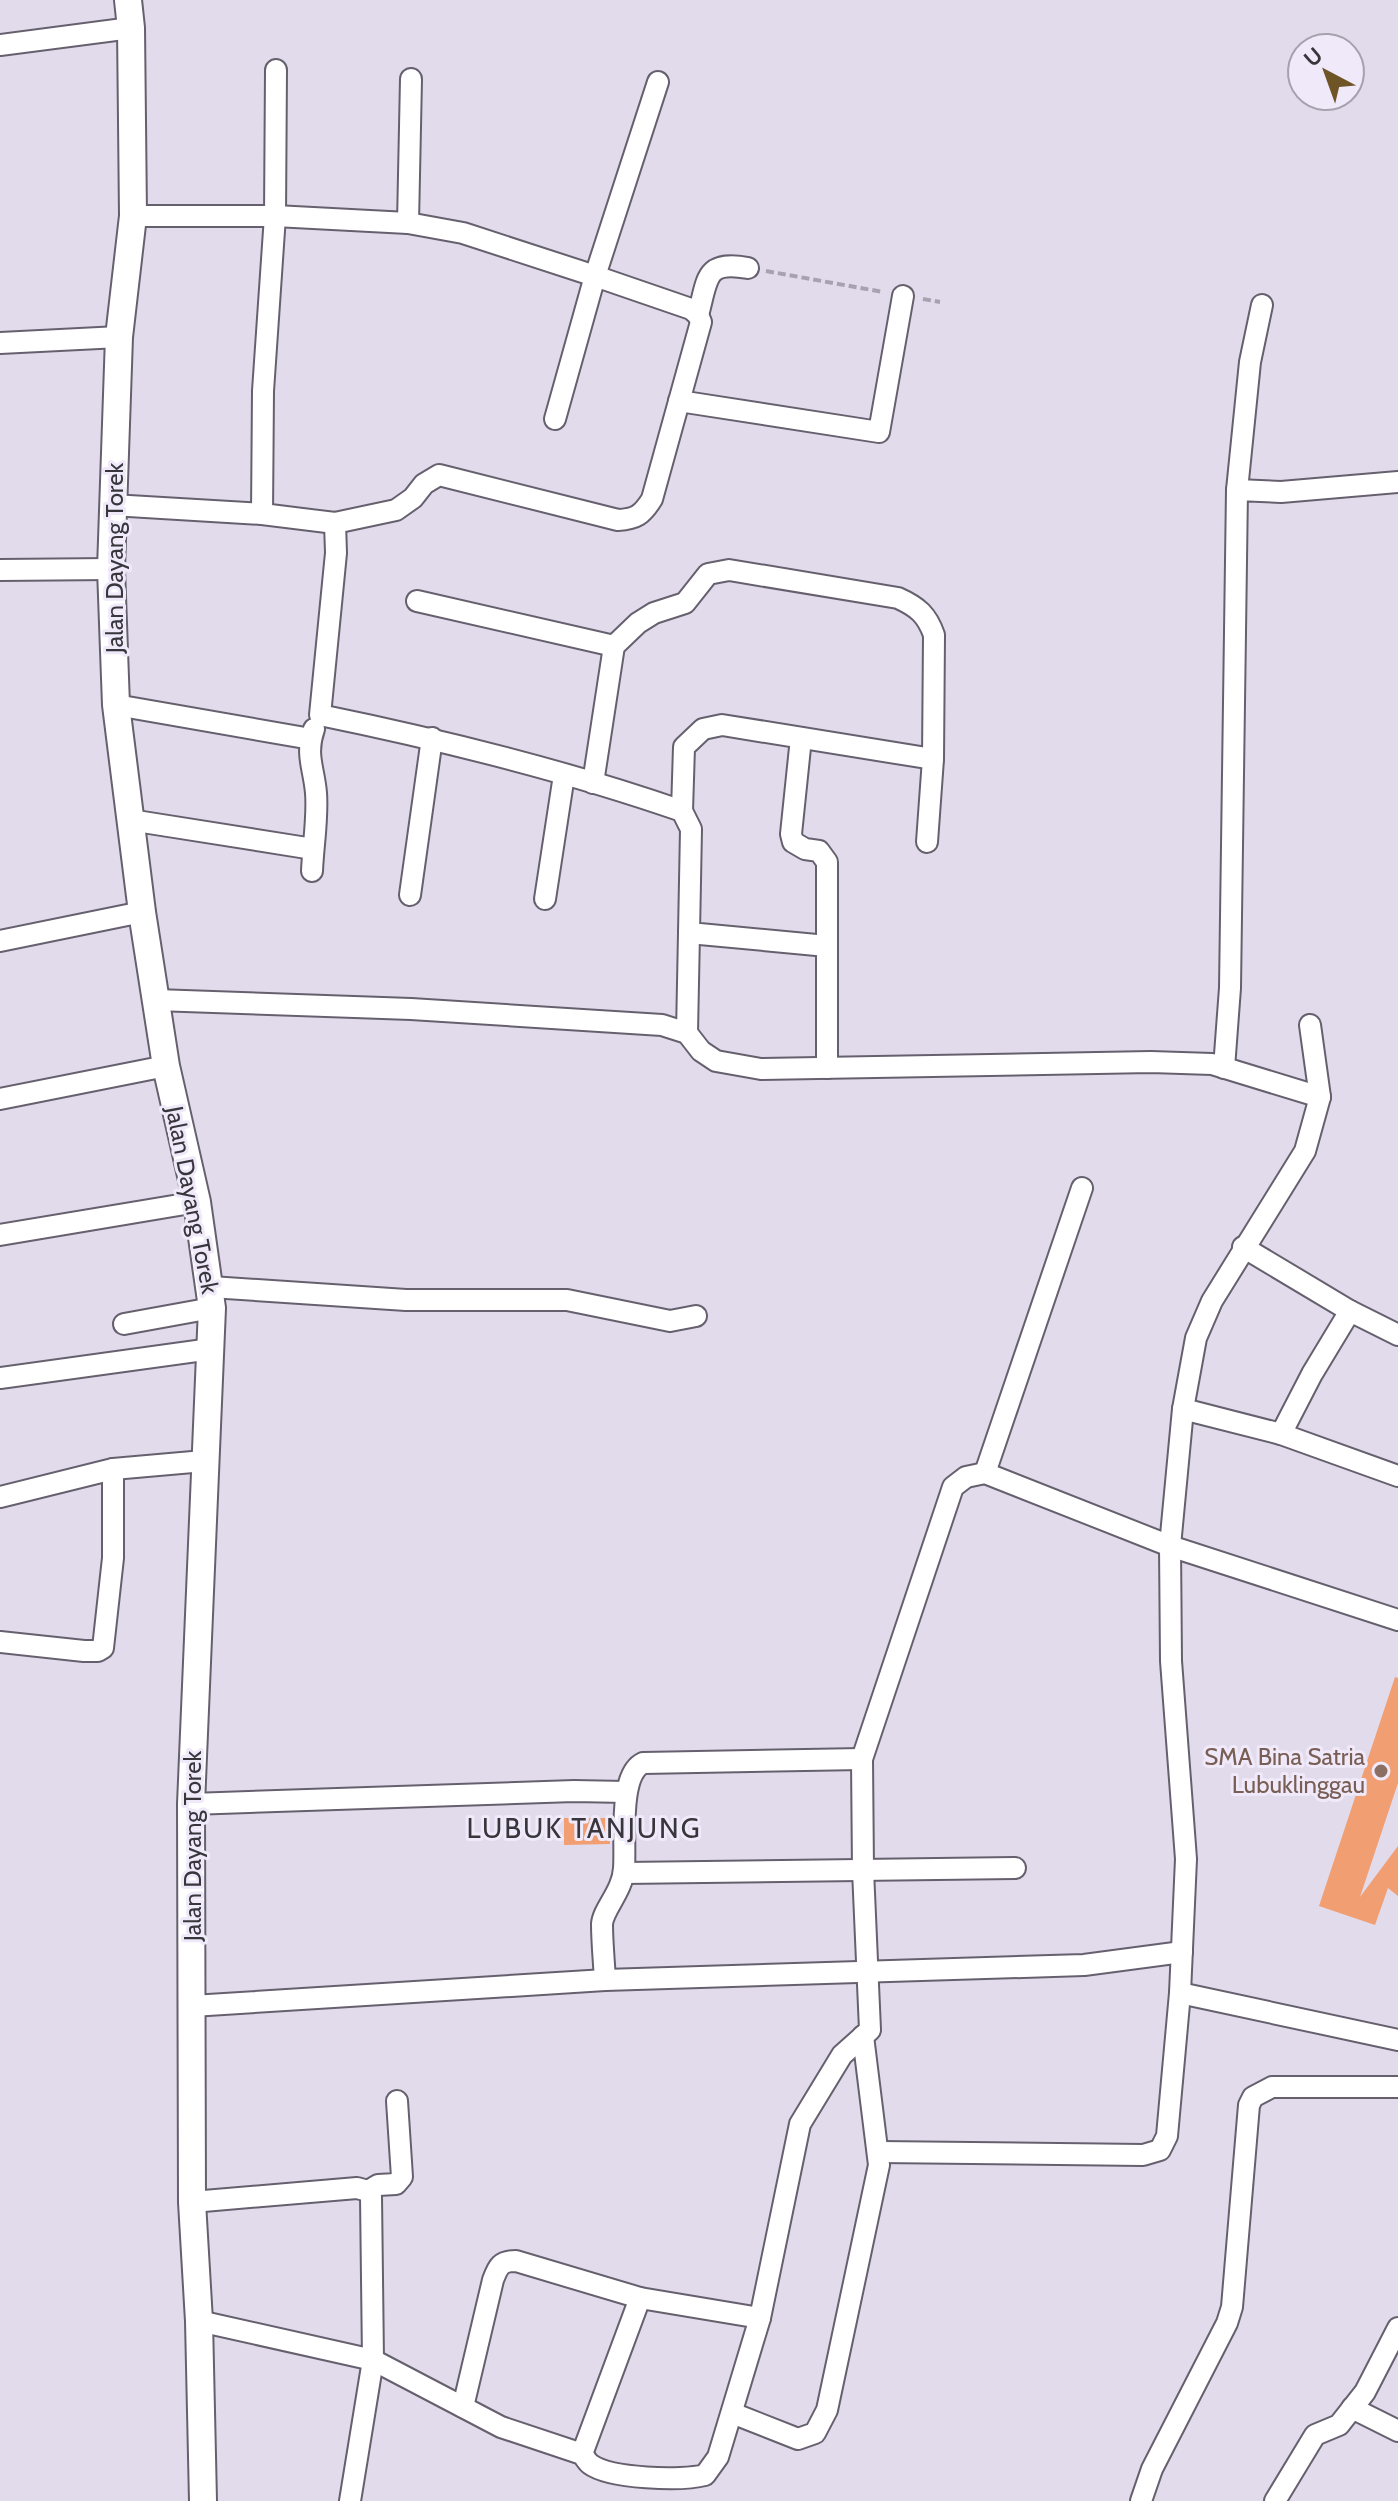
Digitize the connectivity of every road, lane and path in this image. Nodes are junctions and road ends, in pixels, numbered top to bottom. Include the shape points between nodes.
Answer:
1 (128, 0) edge
2 (131, 28) junction
3 (0, 45) edge
4 (276, 70) dead end
5 (411, 79) dead end
6 (658, 82) dead end
7 (133, 216) junction
8 (275, 216) junction
9 (408, 223) junction
10 (748, 268) joint
11 (595, 276) junction
12 (903, 296) junction
13 (940, 302) dead end
14 (1262, 305) dead end
15 (698, 315) junction
16 (119, 337) junction
17 (0, 343) edge
18 (679, 401) junction
19 (555, 419) dead end
20 (1398, 482) edge
21 (1237, 490) junction
22 (112, 505) junction
23 (262, 514) junction
24 (335, 523) junction
25 (111, 569) junction
26 (0, 570) edge
27 (417, 601) dead end
28 (614, 646) junction
29 (116, 705) junction
30 (320, 715) junction
31 (432, 738) junction
32 (801, 738) junction
33 (311, 739) junction
34 (933, 759) junction
35 (564, 775) junction
36 (593, 783) junction
37 (682, 811) junction
38 (130, 820) junction
39 (927, 842) dead end
40 (313, 849) junction
41 (312, 871) dead end
42 (410, 895) dead end
43 (545, 899) dead end
44 (142, 912) junction
45 (689, 933) junction
46 (0, 941) edge
47 (827, 946) junction
48 (156, 1000) junction
49 (1310, 1025) dead end
50 (687, 1033) junction
51 (166, 1066) junction
52 (827, 1068) junction
53 (1224, 1068) junction
54 (1320, 1097) junction
55 (0, 1099) edge
56 (1082, 1188) dead end
57 (197, 1202) junction
58 (0, 1235) edge
59 (1243, 1247) junction
60 (211, 1297) junction
61 (1350, 1311) junction
62 (696, 1316) dead end
63 (124, 1324) dead end
64 (1398, 1335) edge
65 (211, 1349) junction
66 (0, 1378) edge
67 (1183, 1409) junction
68 (1281, 1434) junction
69 (204, 1461) junction
70 (113, 1469) junction
71 (985, 1473) junction
72 (1398, 1476) edge
73 (0, 1497) edge
74 (1170, 1546) junction
75 (1398, 1620) edge
76 (0, 1642) edge
77 (862, 1759) junction
78 (626, 1792) junction
79 (191, 1804) junction
80 (1015, 1868) dead end
81 (863, 1870) junction
82 (624, 1873) junction
83 (1182, 1952) junction
84 (868, 1973) junction
85 (605, 1980) junction
86 (1180, 1993) junction
87 (192, 2006) junction
88 (863, 2036) junction
89 (1398, 2040) edge
90 (1398, 2087) edge
91 (397, 2101) dead end
92 (879, 2152) junction
93 (368, 2191) junction
94 (192, 2202) junction
95 (640, 2298) junction
96 (760, 2318) junction
97 (199, 2321) junction
98 (1398, 2328) edge
99 (373, 2360) junction
100 (463, 2407) junction
101 (1352, 2408) junction
102 (732, 2413) junction
103 (1398, 2431) edge
104 (582, 2454) junction
105 (203, 2501) edge
106 (350, 2501) edge
107 (1141, 2501) edge
108 (1275, 2501) edge

1 - 2 street, Jalan Dayang Torek
2 - 3 street
2 - 7 street, Jalan Dayang Torek
4 - 8 street
5 - 9 street
6 - 11 street
7 - 8 street
7 - 16 street, Jalan Dayang Torek
8 - 9 street
8 - 23 street via 263,391
9 - 11 street via 463,233
10 - 12 path
10 - 15 street via 716,269
11 - 15 street
11 - 19 street
12 - 13 path
12 - 18 street via 879,432
14 - 21 street via 1250,362
15 - 18 street via 701,322
16 - 17 street
16 - 22 street, Jalan Dayang Torek
18 - 24 street via 652,499 633,519 618,520 439,475 396,510
20 - 21 street via 1281,492
21 - 53 street via 1230,988
22 - 23 street
22 - 25 street, Jalan Dayang Torek
23 - 24 street
24 - 30 street
25 - 26 street
25 - 29 street, Jalan Dayang Torek
27 - 28 street
28 - 34 street via 654,613 685,603 708,574 717,571 898,598 918,607 934,635
28 - 36 street
29 - 33 street
29 - 38 street, Jalan Dayang Torek
30 - 31 street
30 - 33 street
31 - 35 street
31 - 42 street
32 - 34 street
32 - 37 street via 722,725 703,729 684,747
32 - 47 street via 791,834 793,842 819,851 827,862
33 - 40 street via 316,793
34 - 39 street
35 - 36 street
35 - 43 street
36 - 37 street
37 - 45 street via 691,829
38 - 40 street
38 - 44 street, Jalan Dayang Torek
40 - 41 street
44 - 46 street
44 - 48 street, Jalan Dayang Torek
45 - 47 street
45 - 50 street
47 - 52 street
48 - 50 street via 411,1009 662,1025
48 - 51 street, Jalan Dayang Torek
49 - 54 street
50 - 52 street via 716,1061 761,1069
51 - 55 street
51 - 57 street, Jalan Dayang Torek
52 - 53 street via 1151,1062
53 - 54 street
54 - 59 street via 1305,1151
56 - 71 street
57 - 58 street
57 - 60 street, Jalan Dayang Torek
59 - 61 street
59 - 67 street via 1196,1338
60 - 62 street via 567,1300 670,1321
60 - 63 street
60 - 65 street, Jalan Dayang Torek
61 - 64 street
61 - 68 street
65 - 66 street
65 - 69 street, Jalan Dayang Torek
67 - 68 street
67 - 74 street
68 - 72 street
69 - 70 street
69 - 79 street, Jalan Dayang Torek
70 - 73 street
70 - 76 street via 113,1558 103,1648 84,1651
71 - 74 street
71 - 77 street via 953,1487
74 - 75 street
74 - 83 street via 1171,1661 1186,1859
77 - 78 street via 643,1763 630,1774
77 - 81 street
78 - 79 street
78 - 82 street
79 - 87 street, Jalan Dayang Torek
80 - 81 street
81 - 82 street
81 - 84 street
82 - 85 street via 602,1921
83 - 84 street via 1084,1965
83 - 86 street
84 - 85 street
84 - 88 street via 871,2022
85 - 87 street
86 - 89 street
86 - 92 street via 1167,2136 1160,2150 1143,2155
87 - 94 street, Jalan Dayang Torek
88 - 92 street
88 - 96 street via 842,2055 800,2124
90 - 107 street via 1272,2087 1253,2097 1232,2307
91 - 93 street via 401,2179
92 - 102 street via 827,2410 815,2433 798,2439
93 - 94 street
93 - 99 street
94 - 97 street, Jalan Dayang Torek
95 - 96 street
95 - 100 street via 505,2261 493,2280
95 - 104 street
96 - 102 street
97 - 99 street
97 - 105 street, Jalan Dayang Torek
98 - 101 street
99 - 100 street
99 - 106 street
100 - 104 street via 501,2427
101 - 103 street
101 - 108 street via 1339,2425 1315,2435
102 - 104 street via 718,2457 705,2475 610,2472 589,2464

